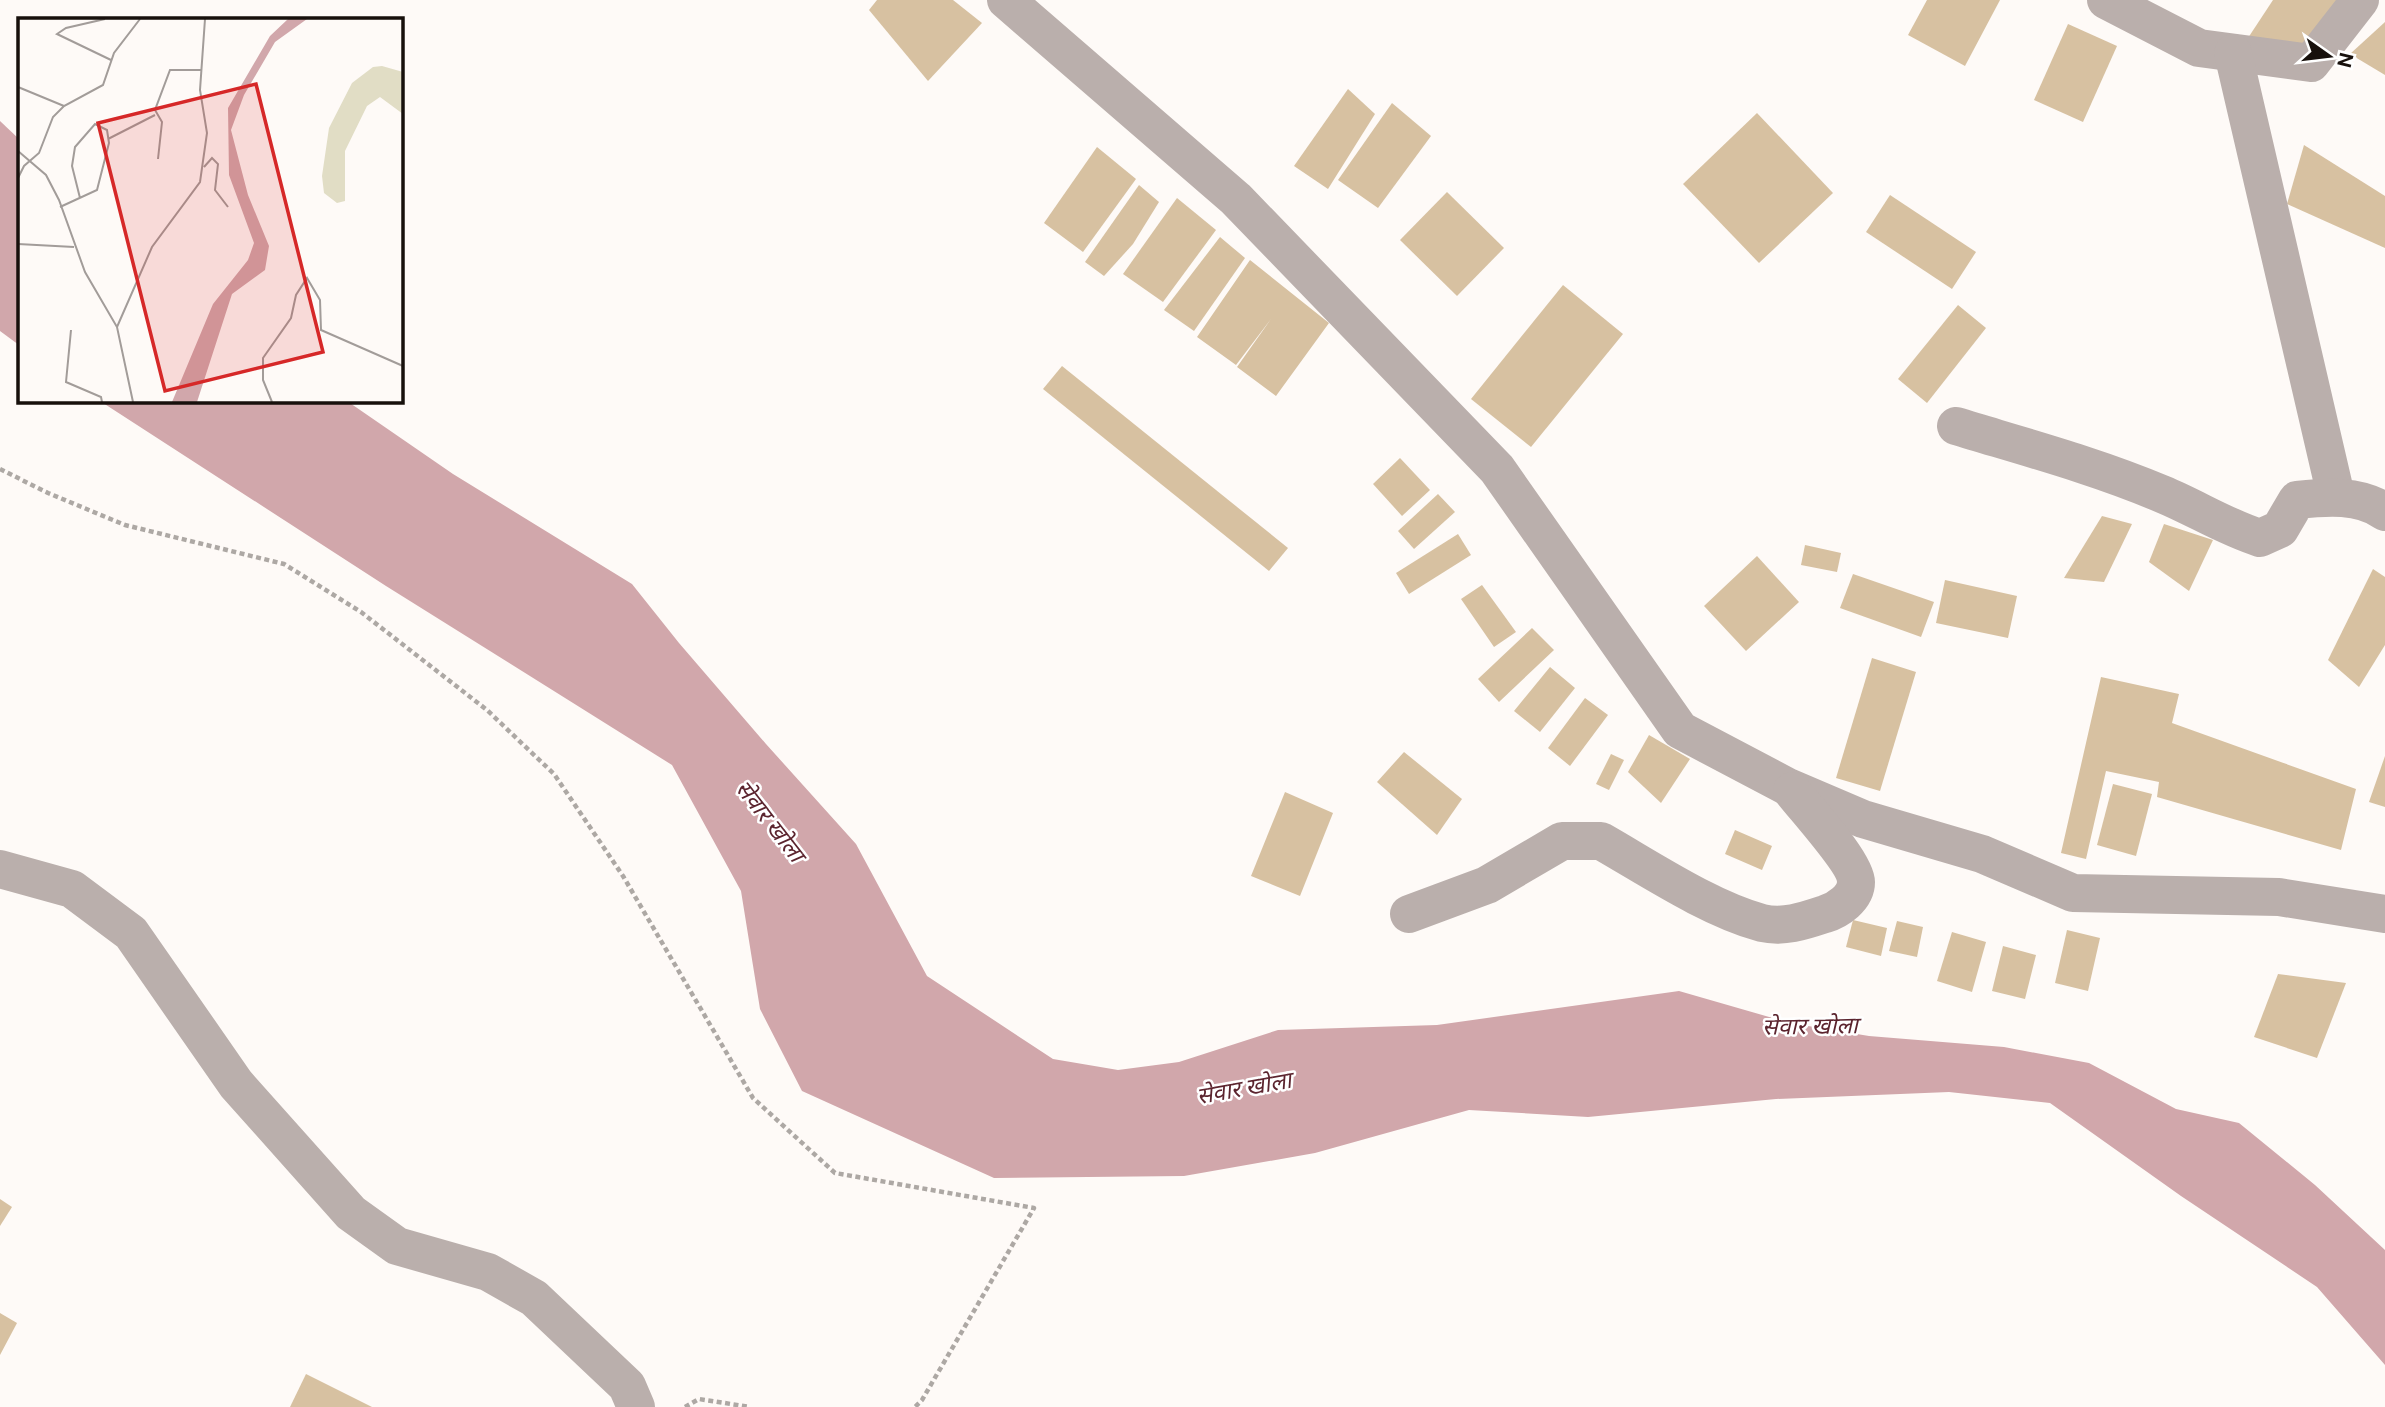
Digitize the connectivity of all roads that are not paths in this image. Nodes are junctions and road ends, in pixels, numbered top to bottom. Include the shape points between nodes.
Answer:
1 (1006, 0) edge
2 (2106, 0) edge
3 (2360, 0) edge
4 (2232, 53) junction
5 (1956, 426) dead end
6 (2336, 496) junction
7 (2385, 512) edge
8 (1788, 787) junction
9 (0, 869) edge
10 (1409, 914) dead end
11 (2385, 914) edge
12 (636, 1407) edge

1 - 8 street via 1236,200 1497,469 1680,730
2 - 4 street via 2199,48
3 - 4 street via 2311,63
4 - 6 street
5 - 6 street via 2163,494 2260,538 2280,529 2297,500
6 - 7 street
8 - 10 street via 1838,849 1856,883 1837,910 1794,925 1764,923 1718,906 1601,841 1580,840 1562,841 1487,885
8 - 11 street via 1863,819 1982,854 2073,893 2279,897
9 - 12 street via 72,889 131,933 236,1084 351,1213 397,1246 488,1272 534,1298 627,1386

